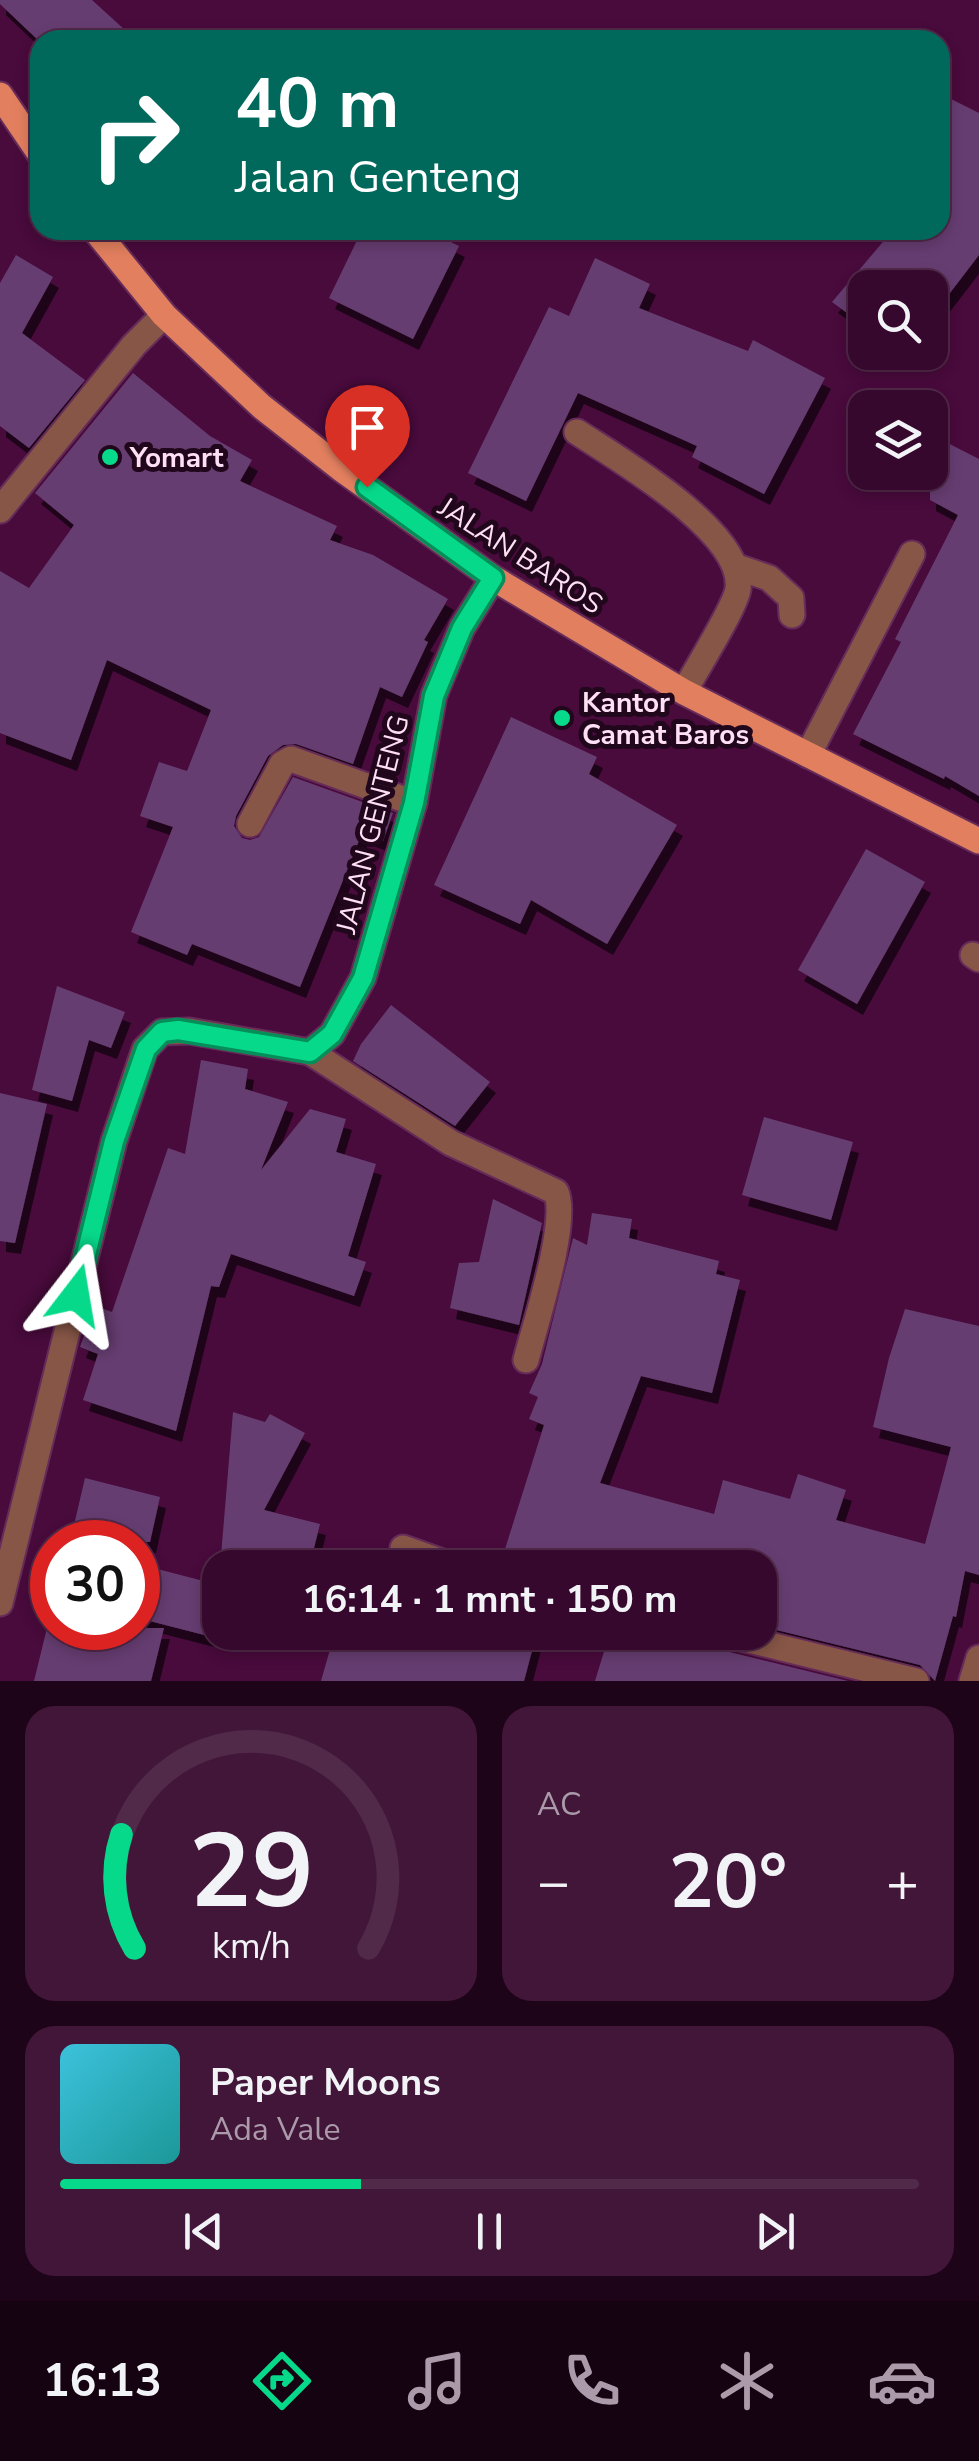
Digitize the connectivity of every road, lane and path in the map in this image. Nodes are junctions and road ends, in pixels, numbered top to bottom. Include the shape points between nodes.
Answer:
1 (0, 95) edge
2 (30, 139) edge
3 (103, 240) edge
4 (164, 315) junction
5 (576, 432) dead end
6 (0, 510) edge
7 (912, 554) dead end
8 (736, 567) junction
9 (493, 578) junction
10 (792, 615) dead end
11 (684, 692) junction
12 (808, 754) junction
13 (414, 803) junction
14 (250, 824) dead end
15 (979, 841) edge
16 (310, 1052) junction
17 (526, 1360) dead end
18 (402, 1548) dead end
19 (408, 1550) edge
20 (0, 1603) edge
21 (777, 1647) edge
22 (979, 1658) edge
23 (916, 1681) edge
24 (972, 1681) edge

1 - 2 main road
3 - 4 main road, JALAN BAROS
4 - 6 street
4 - 9 main road, JALAN BAROS via 261,406
5 - 8 street via 700,522
7 - 12 street
8 - 10 street via 769,578 791,598
8 - 11 street via 738,591
9 - 11 main road, JALAN BAROS
9 - 13 street, JALAN GENTENG via 462,628 434,696
11 - 12 main road, JALAN BAROS
12 - 15 main road, JALAN BAROS
13 - 14 street via 291,760 282,764
13 - 16 street, JALAN GENTENG via 363,978 332,1034
16 - 17 street via 451,1143 556,1192 558,1229
16 - 20 street via 178,1030 148,1044 114,1141
18 - 19 street
21 - 23 street
22 - 24 street

